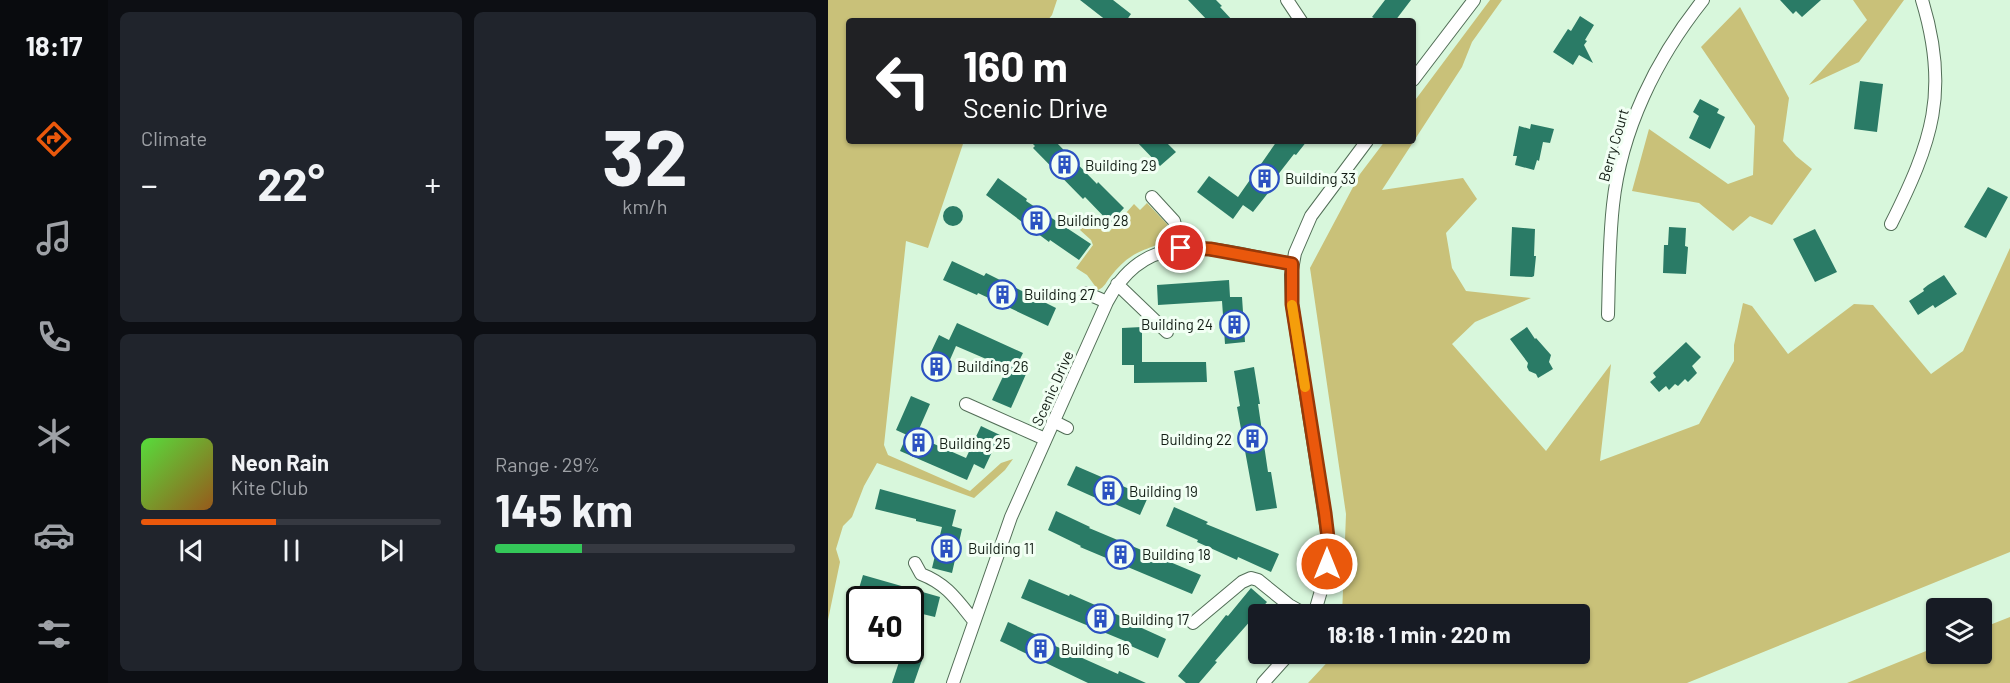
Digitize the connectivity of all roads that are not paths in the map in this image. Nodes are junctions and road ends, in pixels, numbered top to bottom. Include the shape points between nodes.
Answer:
1 (1287, 0) edge
2 (1474, 0) edge
3 (1703, 0) edge
4 (1922, 0) edge
5 (1299, 18) edge
6 (1416, 76) edge
7 (1365, 144) edge
8 (1152, 197) dead end
9 (1892, 224) dead end
10 (1181, 248) junction
11 (1292, 264) junction
12 (1117, 284) junction
13 (1086, 292) dead end
14 (1107, 302) junction
15 (1608, 315) dead end
16 (1167, 332) dead end
17 (966, 404) dead end
18 (1053, 421) junction
19 (1067, 428) dead end
20 (1045, 439) junction
21 (915, 563) dead end
22 (1288, 604) edge
23 (1317, 604) edge
24 (974, 621) junction
25 (1193, 623) dead end
26 (1280, 664) edge
27 (953, 683) edge
28 (1263, 683) edge

1 - 5 street
2 - 6 street
3 - 15 street, Berry Court via 1660,63 1637,111 1623,154 1613,204
4 - 9 street via 1935,54 1934,105 1923,156
7 - 11 street via 1311,216
8 - 10 street via 1174,221
10 - 11 street, Scenic Drive via 1210,249
10 - 12 street, Scenic Drive via 1148,257
11 - 23 street via 1292,304 1328,538 1325,577
12 - 14 street, Scenic Drive
12 - 16 street
13 - 14 street
14 - 18 street, Scenic Drive via 1075,388
17 - 20 street
18 - 19 street
18 - 20 street, Scenic Drive
20 - 24 street, Scenic Drive via 1008,524
21 - 24 street via 921,574 949,589
22 - 25 street via 1251,578
24 - 27 street, Scenic Drive
26 - 28 street

